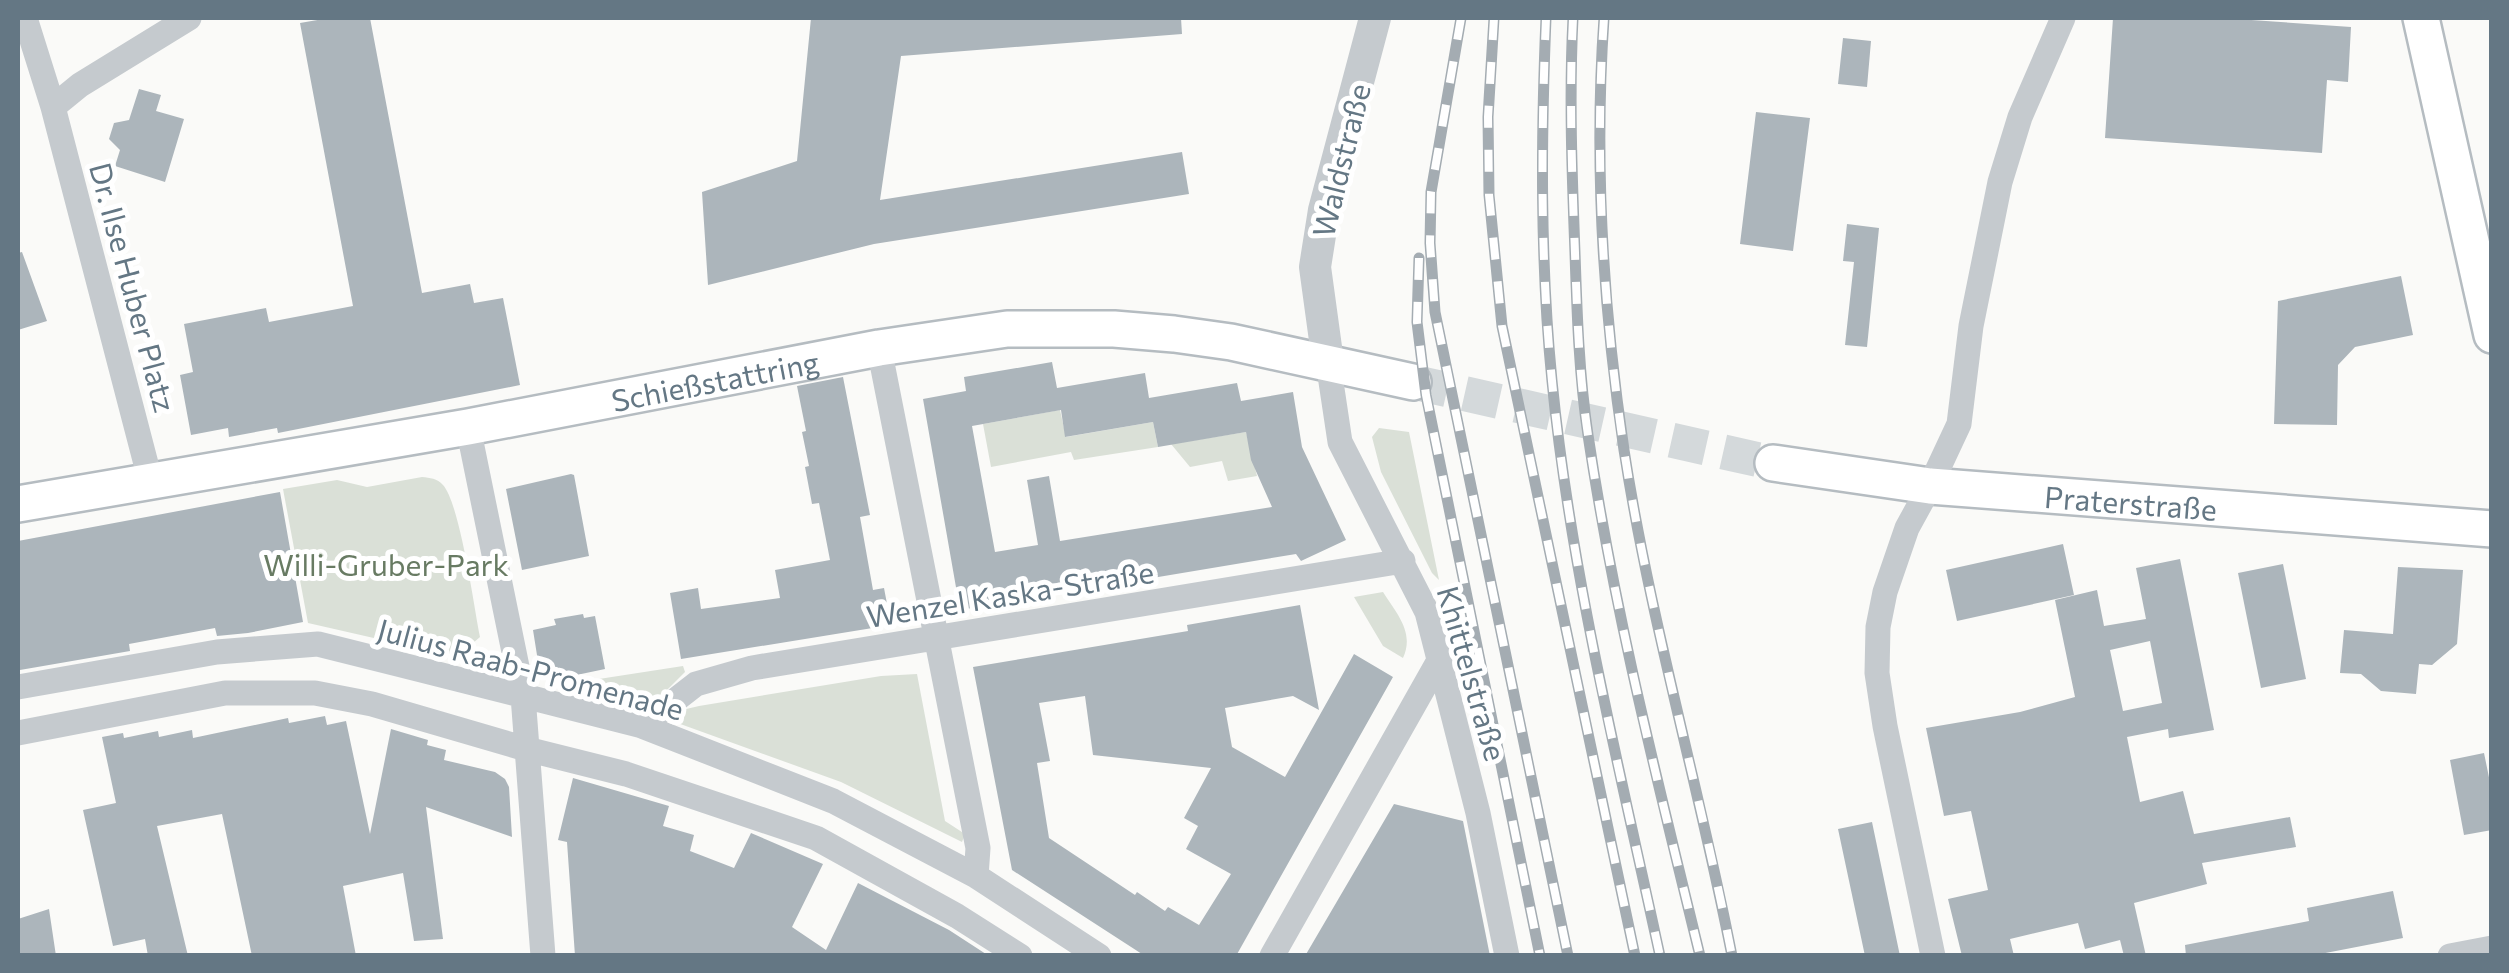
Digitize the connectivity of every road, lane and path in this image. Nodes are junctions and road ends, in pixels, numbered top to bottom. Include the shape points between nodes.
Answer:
1 (25, 18) edge
2 (188, 18) edge
3 (1374, 18) edge
4 (2063, 18) edge
5 (2421, 18) edge
6 (53, 107) junction
7 (2492, 334) edge
8 (879, 348) junction
9 (1328, 362) junction
10 (1413, 382) tunnel mouth
11 (468, 427) junction
12 (1773, 462) tunnel mouth
13 (152, 483) junction
14 (1930, 486) junction
15 (18, 504) edge
16 (2492, 529) edge
17 (1404, 561) junction
18 (935, 640) junction
19 (1440, 657) junction
20 (18, 687) edge
21 (523, 696) junction
22 (642, 726) junction
23 (18, 733) edge
24 (526, 749) junction
25 (976, 876) junction
26 (2492, 948) edge
27 (543, 956) edge
28 (1020, 956) edge
29 (1099, 956) edge
30 (1272, 956) edge
31 (1507, 956) edge
32 (1933, 956) edge
33 (2450, 956) edge

1 - 6 street, Dr. Ilse Huber Platz
2 - 6 street
3 - 9 street, Waldstraße via 1314,267
4 - 14 street via 2000,182 1959,424
5 - 7 main road
6 - 13 street, Dr. Ilse Huber Platz
8 - 9 main road, Schießstattring via 1007,329 1114,329 1193,336
8 - 11 main road, Schießstattring
8 - 18 street
9 - 10 main road, Schießstattring
9 - 17 street, Khittelstraße via 1340,442
11 - 13 main road, Schießstattring
11 - 21 street
12 - 14 main road, Praterstraße
13 - 15 main road, Schießstattring
14 - 16 main road, Praterstraße
14 - 32 street via 1885,592 1877,673
17 - 18 street, Wenzel Kaska-Straße
17 - 19 street, Khittelstraße
18 - 22 street, Wenzel Kaska-Straße via 752,668 696,684
18 - 25 street via 978,848
19 - 30 street
19 - 31 street, Khittelstraße
20 - 21 street, Julius Raab-Promenade via 217,652 318,644
21 - 22 street, Julius Raab-Promenade
21 - 24 street
22 - 25 street, Julius Raab-Promenade via 833,801
23 - 24 street via 225,693 315,692
24 - 27 street
24 - 28 street via 626,774 816,838
25 - 29 street, Julius Raab-Promenade
26 - 33 street

